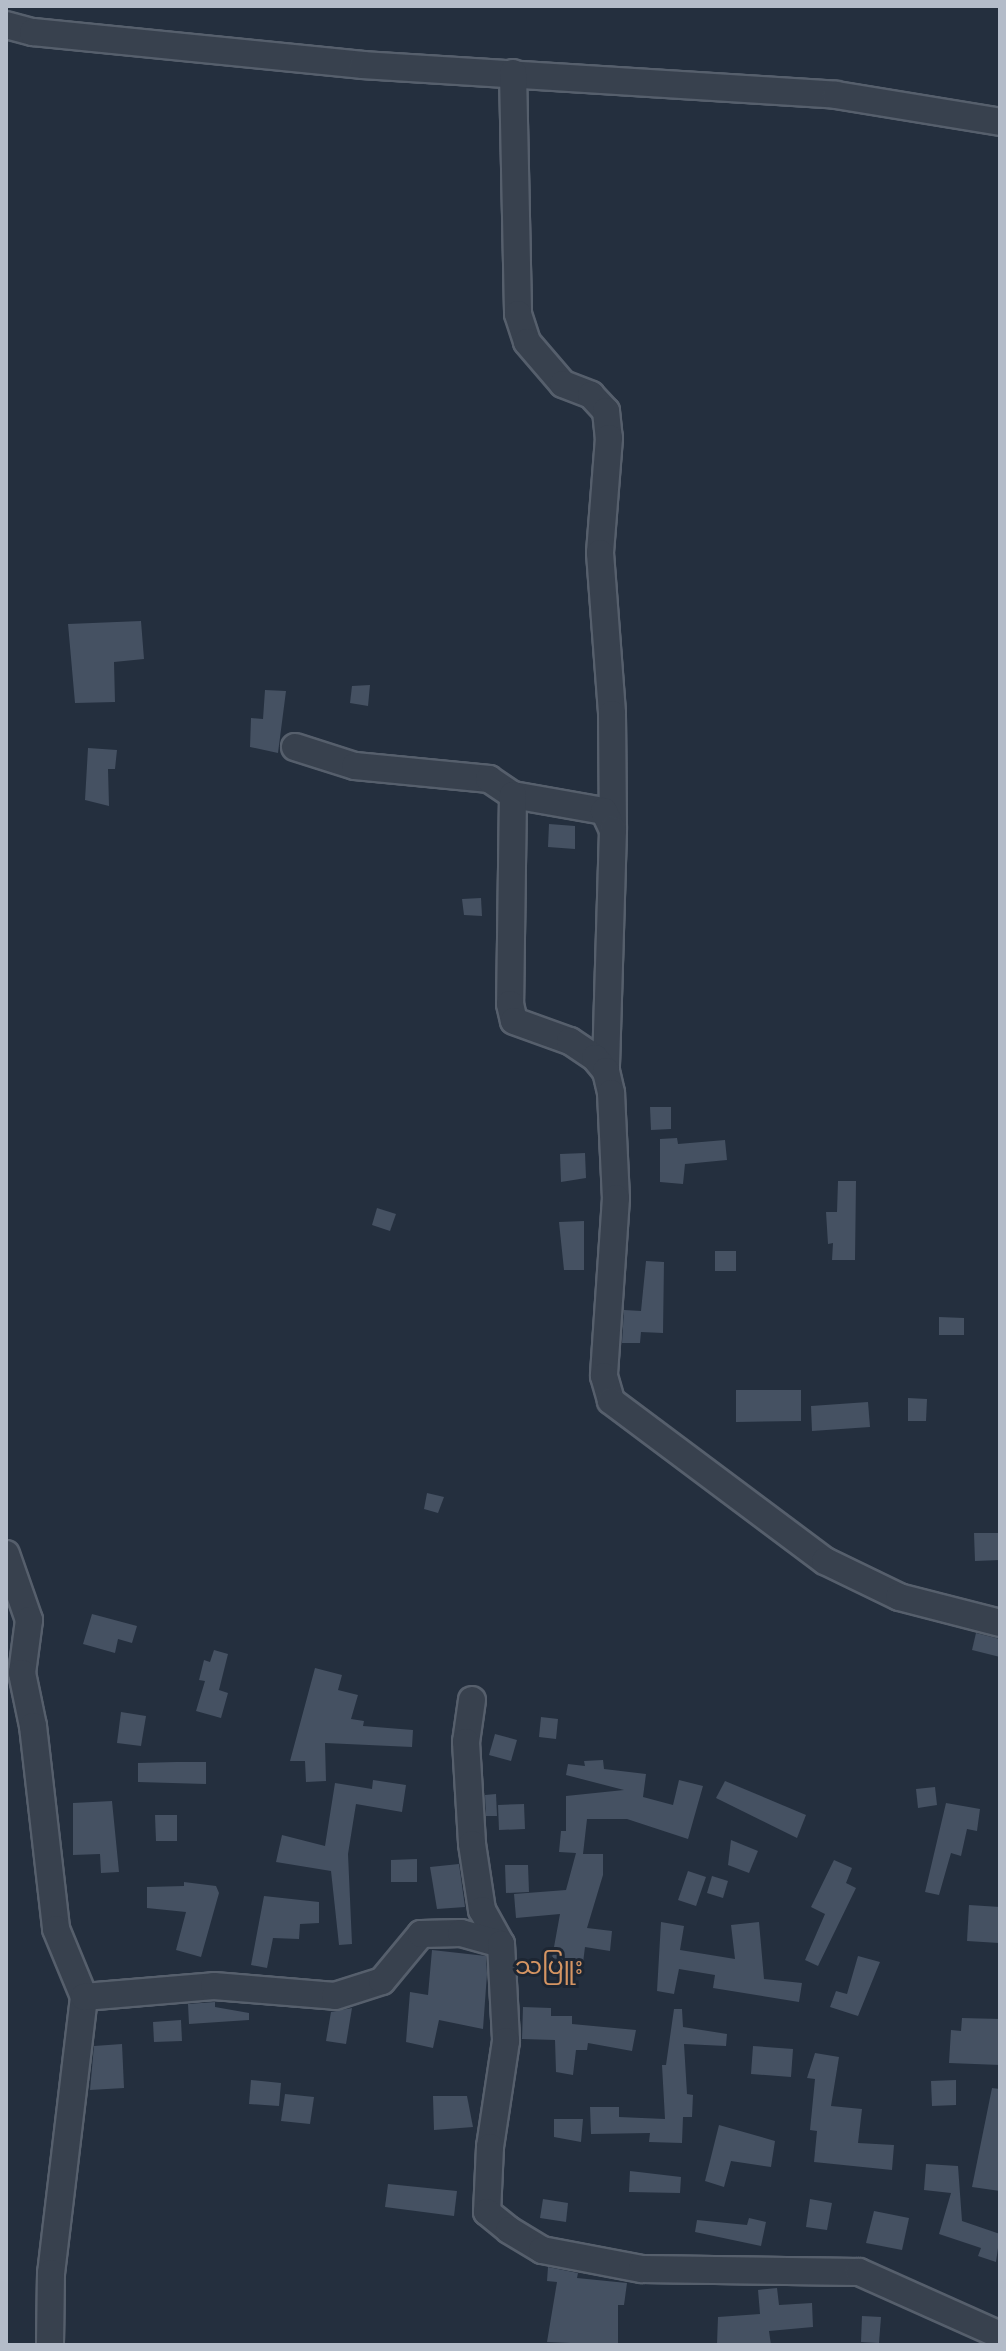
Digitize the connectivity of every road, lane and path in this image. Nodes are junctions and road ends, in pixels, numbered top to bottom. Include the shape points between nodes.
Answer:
1 (6, 25) edge
2 (513, 73) junction
3 (1000, 122) edge
4 (295, 747) dead end
5 (513, 795) junction
6 (613, 830) junction
7 (606, 1071) junction
8 (6, 1554) edge
9 (1000, 1623) edge
10 (472, 1700) dead end
11 (501, 1944) junction
12 (84, 1997) junction
13 (1000, 2335) edge
14 (50, 2345) edge

1 - 2 street via 348,63
2 - 3 street via 836,95
2 - 6 street via 518,314 527,342 563,384 591,395 606,411 609,438 600,553 612,714
4 - 5 street via 355,766 489,779
5 - 6 street via 594,807 604,811
5 - 7 street via 514,1021 570,1041
6 - 7 street
7 - 9 street via 616,1198 604,1376 611,1401 825,1561 899,1597
8 - 12 street via 29,1620 22,1673 56,1929
10 - 11 street via 466,1742 472,1844 482,1910
11 - 12 street via 461,1933 421,1934 382,1981 335,1996 214,1986
11 - 13 street via 506,2041 490,2147 487,2212 509,2230 542,2250 642,2269 859,2272
12 - 14 street via 51,2273

